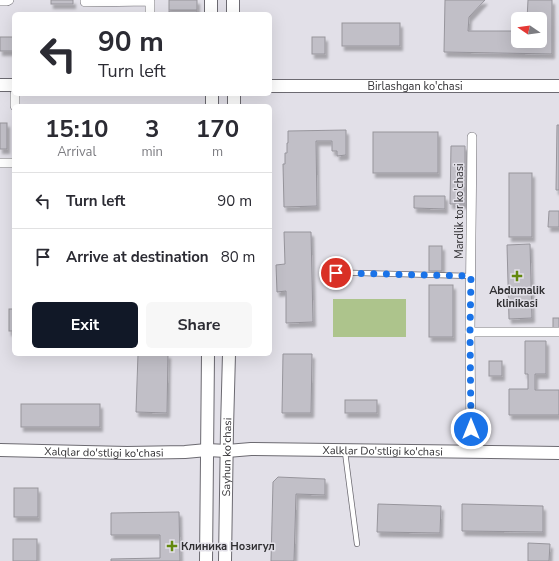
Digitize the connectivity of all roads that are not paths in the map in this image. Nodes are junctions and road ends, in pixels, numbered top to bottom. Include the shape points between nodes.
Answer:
1 (9, 0) edge
2 (85, 0) edge
3 (211, 0) edge
4 (233, 0) edge
5 (0, 1) edge
6 (150, 12) edge
7 (211, 12) edge
8 (233, 12) edge
9 (0, 85) edge
10 (12, 85) edge
11 (272, 86) edge
12 (559, 86) edge
13 (472, 137) dead end
14 (0, 163) edge
15 (12, 163) edge
16 (322, 272) dead end
17 (471, 276) junction
18 (470, 332) junction
19 (559, 332) edge
20 (208, 356) edge
21 (228, 356) edge
22 (0, 450) edge
23 (207, 450) junction
24 (345, 450) junction
25 (227, 451) junction
26 (471, 452) junction
27 (559, 453) edge
28 (357, 544) dead end
29 (206, 561) edge
30 (225, 561) edge

1 - 5 street
2 - 6 street via 150,1
3 - 7 street
4 - 8 street
9 - 10 street
11 - 12 street, Birlashgan ko'chasi
13 - 17 street, Mardlik tor ko'chasi
14 - 15 street
16 - 17 lane
17 - 18 street, Mardlik tor ko'chasi
18 - 19 street
18 - 26 street, Mardlik tor ko'chasi
20 - 23 street, Sayhun ko'chasi
21 - 25 street, Sayhun ko'chasi
22 - 23 street, Xalqlar do'stligi ko'chasi
23 - 25 street, Xalklar Do'stligi ko'chasi
23 - 29 street, Sayhun ko'chasi
24 - 25 street, Xalklar Do'stligi ko'chasi
24 - 26 street, Xalklar Do'stligi ko'chasi
24 - 28 lane
25 - 30 street, Sayhun ko'chasi
26 - 27 street, Xalklar Do'stligi ko'chasi

